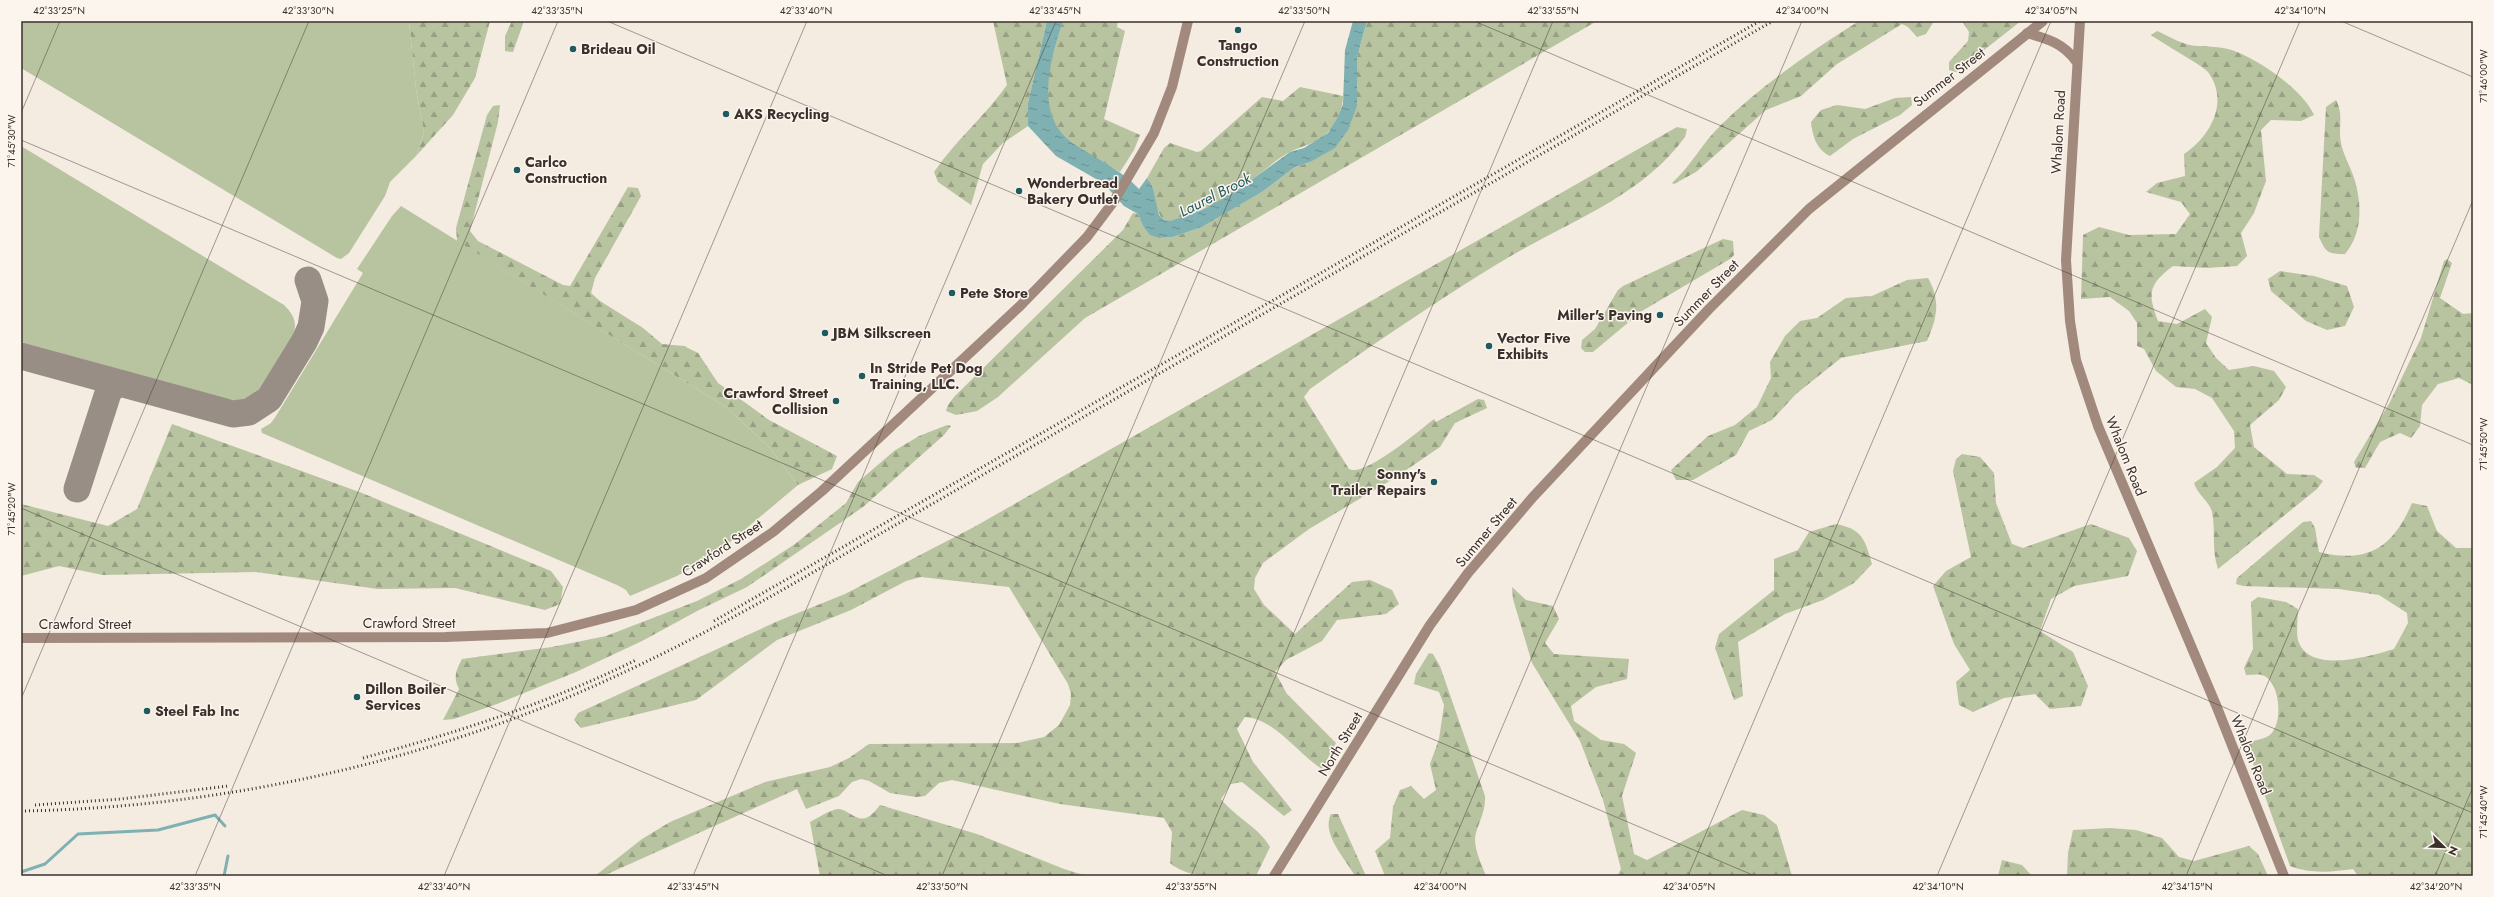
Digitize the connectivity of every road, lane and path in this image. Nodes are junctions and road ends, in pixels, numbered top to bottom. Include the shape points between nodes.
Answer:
1 (1188, 21) edge
2 (2043, 21) edge
3 (2080, 21) edge
4 (2027, 33) junction
5 (2076, 61) junction
6 (1430, 625) joint
7 (21, 638) edge
8 (1274, 876) edge
9 (2284, 876) edge

1 - 7 main road, Crawford Street via 1172,87 1154,133 1134,170 1087,237 920,401 816,496 752,548 706,578 636,610 561,630 517,635
2 - 4 main road, Summer Street
3 - 5 main road, Whalom Road
4 - 5 main road via 2055,41 2068,49
4 - 6 main road, Summer Street via 1835,187 1765,251 1533,497 1471,569
5 - 9 main road, Whalom Road via 2066,260 2070,321 2076,360 2098,426 2216,705
6 - 8 main road, North Street

